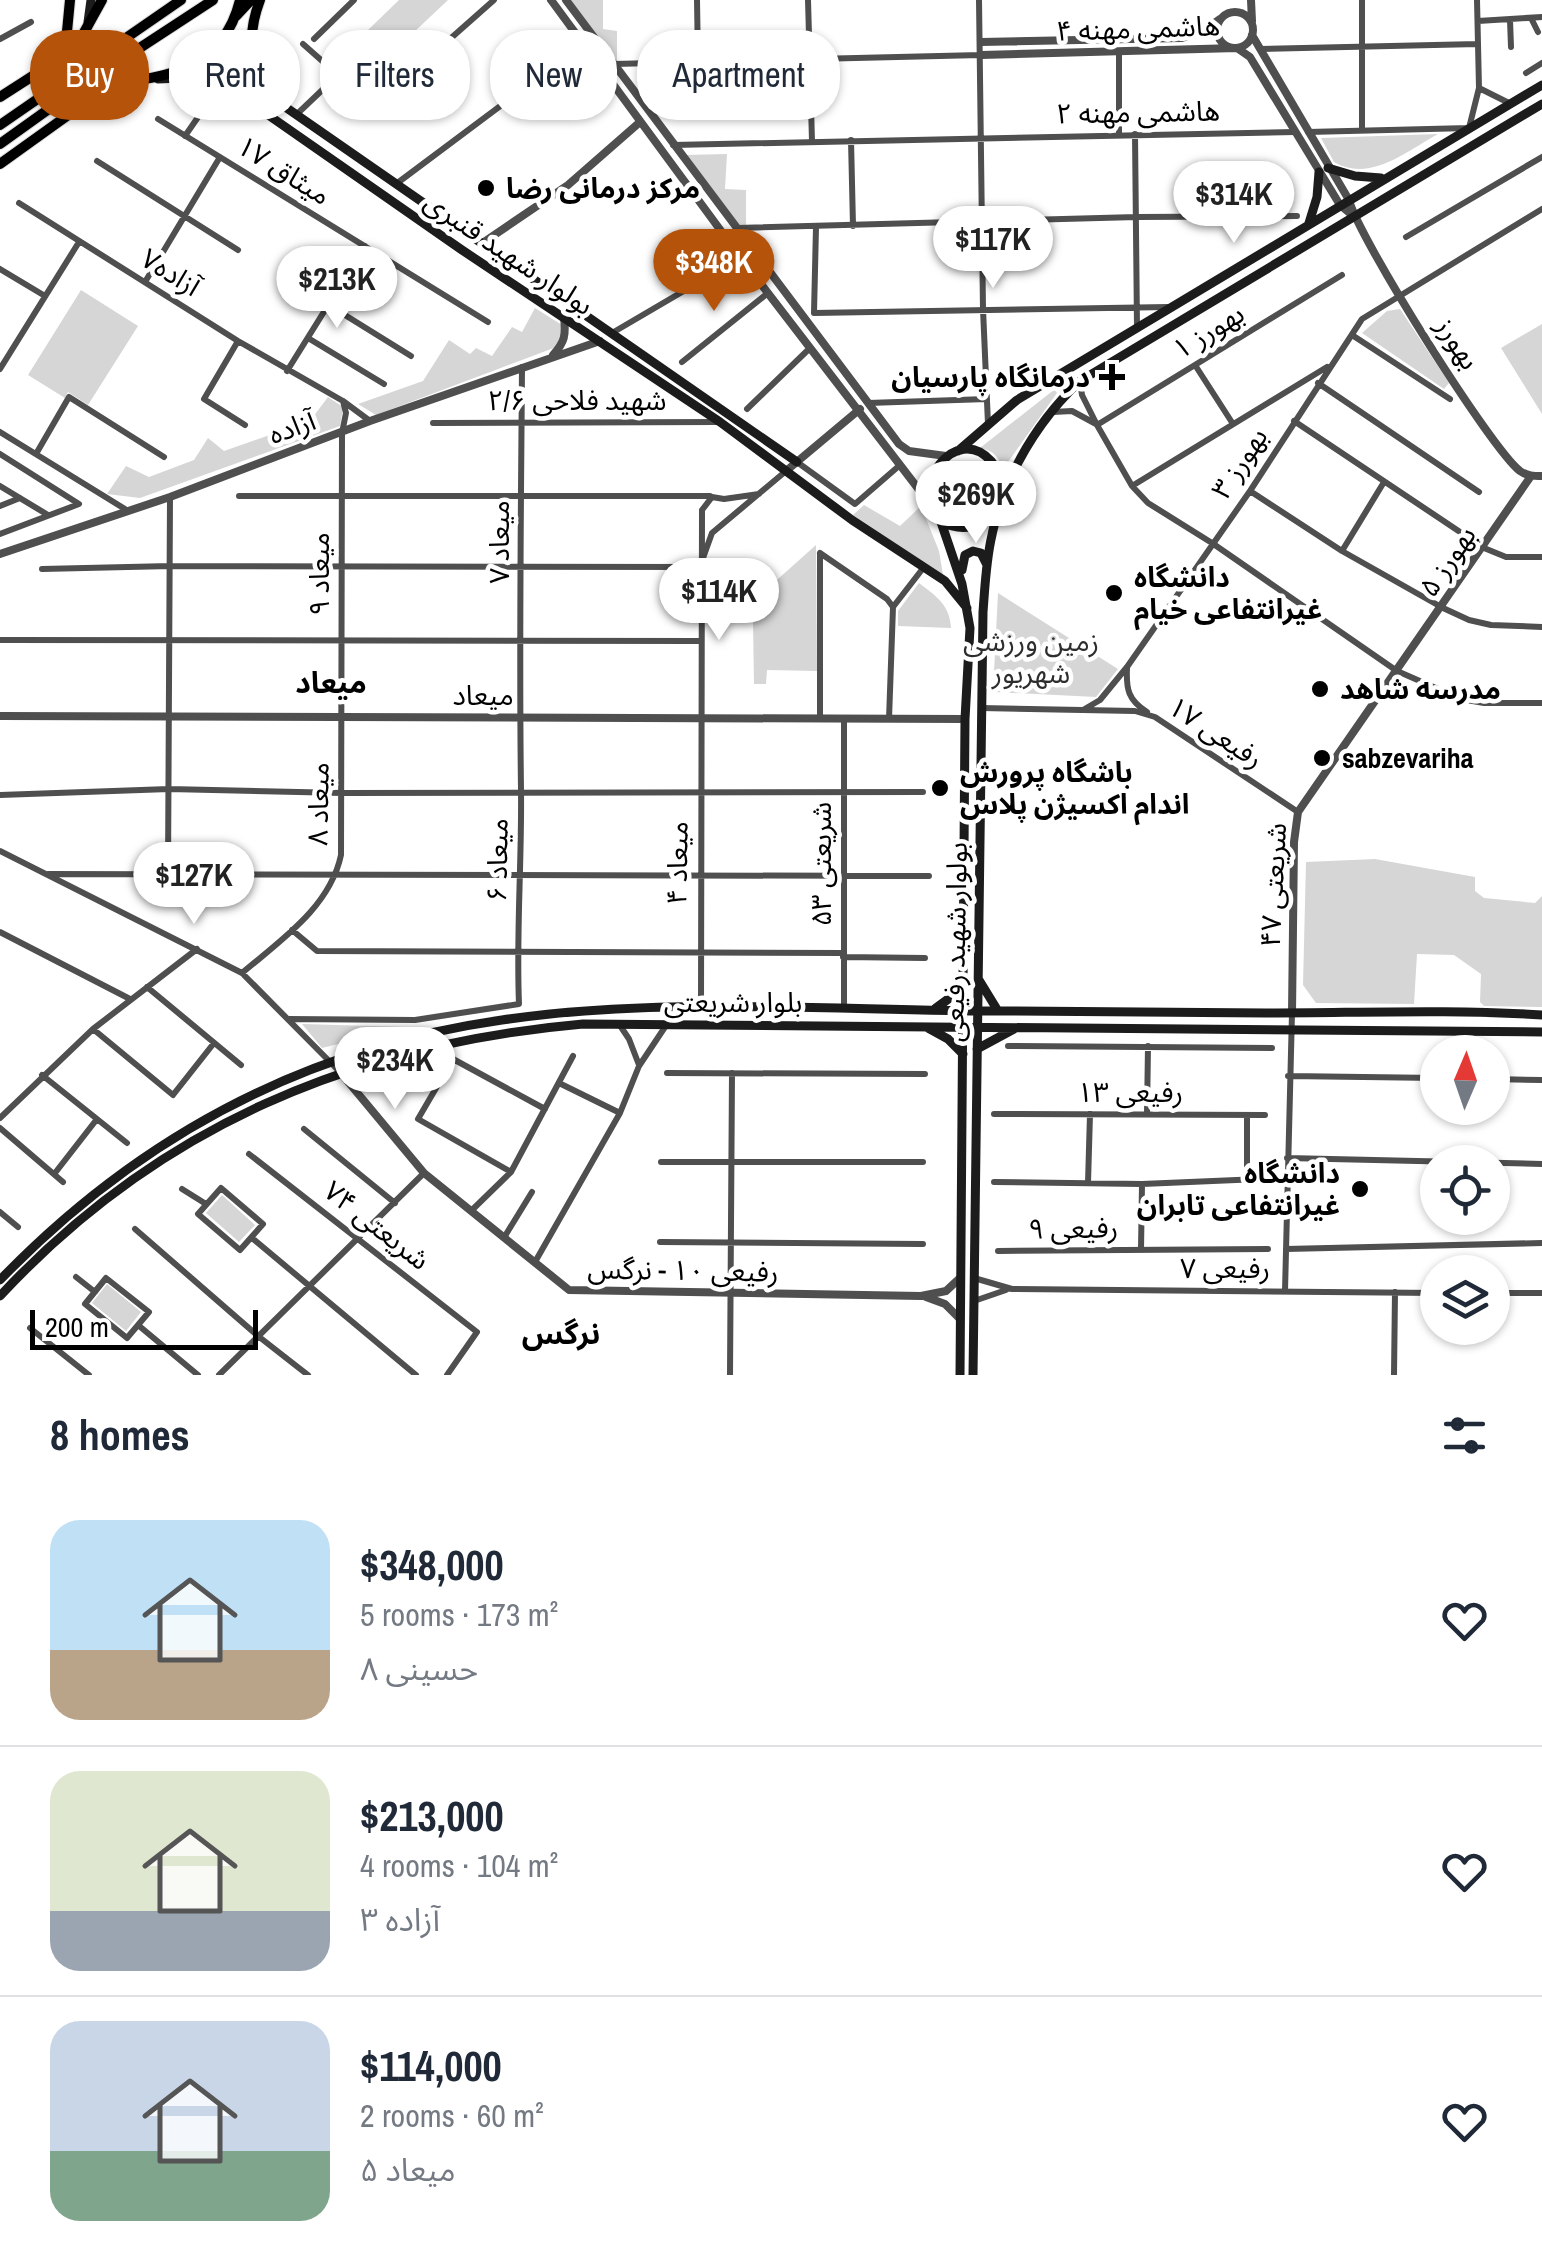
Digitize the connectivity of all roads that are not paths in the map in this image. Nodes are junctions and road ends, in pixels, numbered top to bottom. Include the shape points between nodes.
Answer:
1 (70, 0) edge
2 (91, 0) edge
3 (102, 0) edge
4 (180, 0) edge
5 (213, 0) edge
6 (240, 0) edge
7 (251, 0) edge
8 (260, 0) edge
9 (354, 0) edge
10 (494, 0) edge
11 (550, 0) edge
12 (566, 0) edge
13 (697, 0) edge
14 (808, 0) edge
15 (980, 0) edge
16 (1237, 0) edge
17 (1251, 0) edge
18 (1362, 0) edge
19 (1477, 0) edge
20 (236, 16) junction
21 (1224, 16) junction
22 (1542, 17) edge
23 (1510, 20) junction
24 (1532, 20) junction
25 (1478, 21) junction
26 (31, 22) dead end
27 (88, 22) junction
28 (229, 29) joint
29 (67, 30) edge
30 (85, 30) edge
31 (250, 30) edge
32 (460, 30) edge
33 (572, 30) edge
34 (588, 30) edge
35 (697, 30) edge
36 (809, 30) edge
37 (1253, 30) junction
38 (1538, 32) dead end
39 (0, 39) edge
40 (314, 39) dead end
41 (981, 42) junction
42 (304, 44) dead end
43 (1478, 44) junction
44 (1361, 47) junction
45 (1511, 47) dead end
46 (1237, 48) junction
47 (1259, 49) junction
48 (1119, 51) junction
49 (981, 55) junction
50 (840, 58) edge
51 (1542, 64) edge
52 (617, 71) edge
53 (1526, 73) dead end
54 (30, 78) edge
55 (157, 79) junction
56 (149, 80) edge
57 (1542, 85) edge
58 (1479, 88) junction
59 (617, 91) edge
60 (0, 97) edge
61 (1510, 103) junction
62 (1542, 104) edge
63 (300, 111) edge
64 (490, 113) edge
65 (300, 118) edge
66 (158, 119) dead end
67 (61, 120) edge
68 (196, 120) edge
69 (811, 120) edge
70 (640, 122) junction
71 (0, 124) edge
72 (1469, 128) junction
73 (1362, 130) junction
74 (1295, 132) junction
75 (1307, 132) junction
76 (1119, 134) junction
77 (1135, 134) junction
78 (185, 136) junction
79 (982, 137) junction
80 (851, 140) junction
81 (812, 141) junction
82 (0, 144) edge
83 (672, 145) junction
84 (220, 157) junction
85 (1542, 157) edge
86 (97, 161) dead end
87 (0, 164) edge
88 (1324, 170) junction
89 (1384, 178) junction
90 (394, 185) junction
91 (386, 198) junction
92 (1344, 202) junction
93 (19, 204) dead end
94 (1542, 209) edge
95 (1352, 215) junction
96 (185, 216) junction
97 (1296, 216) dead end
98 (1137, 217) junction
99 (984, 222) junction
100 (1309, 223) junction
101 (816, 226) junction
102 (853, 226) junction
103 (736, 228) junction
104 (1406, 237) dead end
105 (79, 242) junction
106 (481, 244) junction
107 (364, 246) junction
108 (238, 250) dead end
109 (752, 251) junction
110 (741, 258) junction
111 (0, 270) edge
112 (1342, 275) dead end
113 (282, 276) dead end
114 (145, 282) junction
115 (768, 293) junction
116 (1400, 295) junction
117 (46, 296) junction
118 (328, 305) junction
119 (1174, 306) junction
120 (1136, 308) junction
121 (983, 309) junction
122 (564, 318) junction
123 (488, 322) dead end
124 (1137, 327) junction
125 (612, 333) junction
126 (1352, 335) junction
127 (308, 338) junction
128 (238, 341) junction
129 (600, 341) junction
130 (810, 348) junction
131 (0, 350) edge
132 (8, 355) junction
133 (554, 355) junction
134 (411, 356) dead end
135 (682, 362) dead end
136 (1332, 364) junction
137 (1195, 365) junction
138 (522, 366) junction
139 (0, 369) edge
140 (287, 371) junction
141 (1080, 381) junction
142 (1318, 383) junction
143 (384, 384) dead end
144 (986, 399) junction
145 (1450, 399) dead end
146 (343, 401) junction
147 (867, 403) junction
148 (747, 409) dead end
149 (858, 411) junction
150 (1050, 412) junction
151 (370, 421) junction
152 (1294, 421) junction
153 (433, 422) dead end
154 (522, 422) junction
155 (720, 422) junction
156 (988, 424) junction
157 (1233, 424) junction
158 (245, 425) dead end
159 (1097, 425) junction
160 (0, 432) edge
161 (342, 432) junction
162 (958, 451) junction
163 (0, 454) edge
164 (36, 454) junction
165 (946, 456) junction
166 (164, 457) dead end
167 (797, 462) junction
168 (900, 466) junction
169 (786, 471) junction
170 (1531, 476) junction
171 (1542, 476) edge
172 (1384, 482) junction
173 (1132, 486) junction
174 (1, 488) edge
175 (1250, 491) junction
176 (1479, 492) dead end
177 (342, 494) junction
178 (522, 494) junction
179 (759, 494) junction
180 (684, 495) junction
181 (170, 496) junction
182 (239, 496) dead end
183 (20, 498) junction
184 (720, 498) junction
185 (930, 504) junction
186 (999, 505) junction
187 (0, 506) edge
188 (703, 508) junction
189 (125, 510) junction
190 (49, 516) junction
191 (725, 520) junction
192 (941, 522) junction
193 (0, 534) edge
194 (1212, 543) junction
195 (1484, 548) junction
196 (1342, 551) junction
197 (0, 554) edge
198 (1542, 558) edge
199 (171, 566) junction
200 (342, 567) junction
201 (924, 567) junction
202 (701, 568) junction
203 (42, 569) dead end
204 (522, 569) junction
205 (987, 570) junction
206 (962, 584) junction
207 (893, 607) junction
208 (966, 608) junction
209 (1442, 608) junction
210 (1542, 627) edge
211 (0, 640) edge
212 (170, 640) junction
213 (342, 640) junction
214 (519, 641) junction
215 (701, 641) junction
216 (1127, 667) junction
217 (1397, 671) junction
218 (1542, 703) edge
219 (982, 708) junction
220 (1084, 710) junction
221 (0, 716) edge
222 (169, 716) junction
223 (342, 716) junction
224 (1156, 717) junction
225 (518, 718) junction
226 (700, 718) junction
227 (820, 718) junction
228 (844, 719) junction
229 (888, 719) junction
230 (966, 719) junction
231 (169, 790) junction
232 (521, 791) junction
233 (700, 792) junction
234 (924, 792) dead end
235 (342, 793) junction
236 (844, 793) junction
237 (0, 795) edge
238 (1298, 812) junction
239 (0, 850) edge
240 (168, 873) junction
241 (519, 873) junction
242 (48, 874) junction
243 (700, 874) junction
244 (337, 875) junction
245 (843, 875) junction
246 (929, 876) dead end
247 (292, 930) junction
248 (0, 932) edge
249 (198, 948) junction
250 (699, 950) junction
251 (517, 952) junction
252 (843, 957) junction
253 (925, 958) dead end
254 (242, 973) junction
255 (963, 976) junction
256 (976, 976) junction
257 (147, 987) junction
258 (130, 999) junction
259 (701, 1008) junction
260 (844, 1010) junction
261 (934, 1010) junction
262 (963, 1010) junction
263 (977, 1011) junction
264 (998, 1012) junction
265 (1292, 1013) junction
266 (1542, 1015) edge
267 (289, 1019) junction
268 (619, 1024) junction
269 (666, 1024) junction
270 (925, 1026) junction
271 (963, 1027) junction
272 (976, 1027) junction
273 (1015, 1028) junction
274 (93, 1029) junction
275 (1289, 1030) junction
276 (1542, 1032) edge
277 (214, 1043) junction
278 (1008, 1046) dead end
279 (1148, 1046) junction
280 (1272, 1048) dead end
281 (976, 1049) junction
282 (963, 1054) junction
283 (574, 1056) dead end
284 (328, 1061) junction
285 (241, 1065) dead end
286 (639, 1066) junction
287 (340, 1072) junction
288 (666, 1073) dead end
289 (732, 1073) junction
290 (926, 1074) dead end
291 (42, 1076) junction
292 (1288, 1076) junction
293 (1420, 1078) edge
294 (1510, 1079) edge
295 (1542, 1080) edge
296 (559, 1083) junction
297 (545, 1109) junction
298 (620, 1113) junction
299 (994, 1114) dead end
300 (1090, 1114) junction
301 (1147, 1114) junction
302 (1247, 1115) junction
303 (1265, 1116) dead end
304 (0, 1118) edge
305 (97, 1119) junction
306 (0, 1128) edge
307 (304, 1129) dead end
308 (126, 1143) dead end
309 (249, 1154) dead end
310 (1286, 1158) junction
311 (662, 1162) dead end
312 (731, 1162) junction
313 (922, 1162) dead end
314 (1542, 1164) edge
315 (510, 1172) junction
316 (54, 1174) junction
317 (424, 1174) junction
318 (1247, 1178) junction
319 (1286, 1178) junction
320 (63, 1182) dead end
321 (994, 1182) dead end
322 (1088, 1183) junction
323 (1142, 1184) junction
324 (182, 1190) dead end
325 (532, 1192) dead end
326 (395, 1203) junction
327 (206, 1204) junction
328 (472, 1210) junction
329 (0, 1212) edge
330 (18, 1226) dead end
331 (135, 1229) dead end
332 (505, 1236) junction
333 (252, 1238) junction
334 (359, 1239) junction
335 (660, 1242) dead end
336 (730, 1242) junction
337 (1542, 1243) edge
338 (923, 1244) dead end
339 (1268, 1249) dead end
340 (1286, 1249) junction
341 (1141, 1250) junction
342 (998, 1251) dead end
343 (536, 1262) junction
344 (76, 1276) dead end
345 (961, 1277) junction
346 (974, 1278) junction
347 (0, 1280) edge
348 (310, 1286) junction
349 (1012, 1289) junction
350 (95, 1292) junction
351 (1284, 1292) junction
352 (1395, 1292) junction
353 (1420, 1292) edge
354 (730, 1293) junction
355 (1510, 1293) edge
356 (1542, 1294) edge
357 (0, 1296) edge
358 (922, 1296) junction
359 (974, 1301) junction
360 (960, 1320) junction
361 (138, 1325) junction
362 (30, 1328) dead end
363 (258, 1336) junction
364 (89, 1375) edge
365 (198, 1375) edge
366 (219, 1375) edge
367 (308, 1375) edge
368 (416, 1375) edge
369 (446, 1375) edge
370 (730, 1375) edge
371 (960, 1375) edge
372 (973, 1375) edge
373 (1394, 1375) edge

1 - 29 highway
2 - 27 main road
3 - 27 highway
4 - 71 highway
5 - 82 highway
6 - 20 highway
7 - 20 highway
8 - 31 highway
9 - 40 street
10 - 32 street
11 - 33 street
12 - 34 street
13 - 35 street
14 - 36 street
15 - 41 street
16 - 21 street
17 - 37 street
18 - 44 street
19 - 25 street
20 - 28 highway
21 - 37 street via 1238,12
21 - 41 street, هاشمی مهنه ۴ via 1182,38
21 - 46 street via 1220,39
22 - 24 street
23 - 24 street
23 - 25 street
23 - 45 street
24 - 38 street
25 - 43 street
26 - 39 street
27 - 30 highway
28 - 55 highway via 196,62
37 - 46 street
37 - 47 street
41 - 49 street
42 - 63 street via 338,75
43 - 44 street
43 - 58 street
44 - 47 street
44 - 73 street
46 - 48 street, هاشمی مهنه ۴
46 - 74 street via 1250,57
47 - 75 street
48 - 49 street, هاشمی مهنه ۴
48 - 76 street
49 - 50 street
49 - 79 street
51 - 53 street
52 - 83 street
54 - 60 highway
55 - 56 highway
55 - 91 main road, بولوار شهید قنبری via 218,80
57 - 61 main road
58 - 61 street
58 - 72 street
59 - 70 street
61 - 72 main road
62 - 95 main road, بولوار شهید رفیعی
64 - 90 street
65 - 90 main road, بولوار شهید قنبری
66 - 78 street, میثاق ۱۷
67 - 87 highway
68 - 78 street
69 - 81 street
70 - 106 street via 568,185
70 - 110 street
72 - 73 street
72 - 89 main road
73 - 75 street
74 - 77 street, هاشمی مهنه ۲
74 - 88 street
75 - 88 street
76 - 77 street, هاشمی مهنه ۲
76 - 79 street, هاشمی مهنه ۲
77 - 98 street
78 - 84 street, میثاق ۱۷
79 - 80 street, هاشمی مهنه ۲
79 - 99 street
80 - 81 street, هاشمی مهنه ۲
80 - 102 street
81 - 83 street, هاشمی مهنه ۲
83 - 103 street
84 - 96 street
84 - 107 street, میثاق ۱۷
85 - 104 street
86 - 96 street
88 - 89 main road
88 - 92 street, بهورز
88 - 100 main road
89 - 92 main road
90 - 91 main road
90 - 106 main road, بولوار شهید قنبری
91 - 122 main road, بولوار شهید قنبری
92 - 95 street, بهورز
92 - 100 main road
93 - 105 street, آزاده۷
94 - 116 street, بهورز ۳
95 - 116 street, بهورز
95 - 141 main road, بولوار شهید رفیعی
96 - 108 street
96 - 114 street
97 - 98 street
98 - 99 street
98 - 120 street
99 - 102 street
99 - 121 street
100 - 119 main road
101 - 102 street
101 - 103 street
101 - 121 street via 814,313
103 - 109 street
105 - 114 street, آزاده۷
105 - 117 street
106 - 125 main road, بولوار شهید قنبری
107 - 118 street
107 - 123 street, میثاق ۱۷
109 - 110 street
109 - 147 street
110 - 115 street
110 - 125 street
111 - 117 street
112 - 137 street, بهورز ۱
113 - 118 street
114 - 128 street, آزاده۷
115 - 130 street
115 - 135 street
116 - 126 street, بهورز ۳ via 1362,320
116 - 170 street, بهورز via 1493,440
117 - 132 street
118 - 127 street
118 - 134 street
119 - 120 street
119 - 124 main road
120 - 121 street
120 - 124 street
121 - 144 street
122 - 129 main road, بولوار شهید قنبری
122 - 133 street via 566,334
124 - 156 main road
125 - 167 main road, بولوار شهید قنبری
126 - 136 street, بهورز ۳
126 - 145 street
127 - 140 street
127 - 143 street
128 - 140 street, آزاده۷
128 - 158 street via 204,399
129 - 133 street, آزاده
129 - 155 main road, بولوار شهید قنبری
130 - 148 street
130 - 149 street
131 - 132 street
132 - 139 street
133 - 138 street, آزاده
136 - 142 street, بهورز ۳
136 - 157 street
137 - 157 street
137 - 159 street, بهورز ۱
138 - 151 street, آزاده
138 - 154 street, میعاد ۷
140 - 146 street, آزاده۷
141 - 150 main road, بولوار شهید رفیعی
141 - 159 street
142 - 152 street, بهورز ۳
142 - 176 street
144 - 147 street
144 - 156 street
146 - 151 street, آزاده۷
146 - 161 street, میعاد ۹
147 - 149 street
147 - 165 street via 898,444
149 - 167 street
149 - 168 street
150 - 159 street via 1072,411
150 - 186 main road, بولوار شهید رفیعی
151 - 161 street, آزاده
152 - 172 street
152 - 175 street, بهورز ۳
153 - 154 street, شهید فلاحی ۲/۶
154 - 155 street, شهید فلاحی ۲/۶
154 - 178 street, میعاد ۷
155 - 169 main road, بولوار شهید قنبری
156 - 162 main road
157 - 173 street
159 - 173 street
160 - 164 street
161 - 177 street, میعاد ۹
161 - 181 street, آزاده
162 - 165 main road
162 - 186 main road via 989,459 1001,481
163 - 190 street via 79,504
164 - 166 street via 69,398
164 - 189 street
165 - 185 main road via 932,476
167 - 168 street, بولوار شهید قنبری via 855,504
167 - 169 street
168 - 185 street
169 - 179 street
169 - 201 main road, بولوار شهید قنبری
170 - 171 street
170 - 195 street, بهورز ۵
172 - 195 street
172 - 196 street
173 - 194 street
174 - 183 street
175 - 194 street, بهورز ۳
175 - 196 street
177 - 178 street
177 - 182 street
177 - 200 street, میعاد ۹
178 - 180 street
178 - 204 street, میعاد ۷
179 - 184 street
179 - 191 street
180 - 184 street
180 - 188 street
181 - 189 street, آزاده
181 - 199 street
183 - 187 street
183 - 190 street
184 - 188 street
184 - 191 street via 730,511
185 - 192 main road
186 - 192 main road via 984,524
186 - 205 main road, بولوار شهید رفیعی
188 - 191 street via 707,521
188 - 202 street, میعاد ۴
189 - 197 street, آزاده
190 - 193 street
191 - 202 street via 708,541
192 - 206 main road, بولوار شهید رفیعی
194 - 216 street, بهورز ۳
194 - 217 street
195 - 198 street via 1506,557
195 - 209 street, بهورز ۵
196 - 209 street
199 - 200 street
199 - 203 street
199 - 212 street
200 - 204 street
200 - 213 street, میعاد ۹
201 - 207 street
201 - 208 main road, بولوار شهید قنبری via 946,581
202 - 204 street
202 - 215 street, میعاد ۴
204 - 214 street, میعاد ۷
205 - 206 main road via 985,558 973,551 962,562
205 - 219 main road, بولوار شهید رفیعی
206 - 208 main road, بولوار شهید رفیعی
207 - 227 street via 820,553
207 - 229 street
208 - 230 main road, بولوار شهید رفیعی
209 - 210 street via 1491,625
209 - 217 street, بهورز ۵
211 - 212 street
212 - 213 street
212 - 222 street
213 - 214 street
213 - 223 street, میعاد ۹
214 - 215 street
214 - 225 street, میعاد ۷
215 - 226 street, میعاد ۴
216 - 220 street, بهورز ۳
216 - 224 street via 1130,697
217 - 218 street via 1461,698
217 - 238 street, شریعتی ۴۷
219 - 220 street, رفیعی ۱۷
219 - 256 main road, بولوار شهید رفیعی
220 - 224 street, رفیعی ۱۷
221 - 222 street, میعاد
222 - 223 street, میعاد
222 - 231 street
223 - 225 street, میعاد
223 - 235 street, میعاد ۸
224 - 238 street, رفیعی ۱۷
225 - 226 street, میعاد
225 - 232 street, میعاد ۶
226 - 227 street, میعاد
226 - 233 street, میعاد ۴
227 - 228 street, میعاد
228 - 229 street, میعاد
228 - 236 street, شریعتی ۵۳
229 - 230 street, میعاد
230 - 255 main road, بولوار شهید رفیعی
231 - 235 street
231 - 237 street
231 - 240 street
232 - 233 street
232 - 235 street
232 - 241 street, میعاد ۶
233 - 236 street
233 - 243 street, میعاد ۴
234 - 236 street
235 - 244 street, میعاد ۸
236 - 245 street, شریعتی ۵۳
238 - 265 street, شریعتی ۴۷
239 - 242 street
240 - 242 street
240 - 244 street
241 - 243 street
241 - 244 street
241 - 251 street, میعاد ۶
242 - 249 street
243 - 245 street
243 - 250 street, میعاد ۴
244 - 247 street, میعاد ۸
245 - 246 street
245 - 252 street, شریعتی ۵۳
247 - 251 street via 317,952
247 - 254 street, میعاد ۸
248 - 258 street
249 - 254 street
249 - 257 street
250 - 251 street
250 - 252 street
250 - 259 street, میعاد ۴
251 - 267 street, میعاد ۶ via 520,1004 415,1020
252 - 253 street
252 - 260 street, شریعتی ۵۳
254 - 267 street
255 - 261 main road
255 - 262 main road, بولوار شهید رفیعی
256 - 263 main road, بولوار شهید رفیعی
256 - 264 main road
257 - 258 street
257 - 277 street
258 - 274 street
259 - 260 main road, بلوار شریعتی
259 - 284 main road, بلوار شریعتی via 502,1020
260 - 261 main road, بلوار شریعتی
261 - 262 main road, بلوار شریعتی
262 - 263 main road, بلوار شریعتی
262 - 271 main road, بولوار شهید رفیعی
263 - 264 main road, بلوار شریعتی
263 - 272 main road, بولوار شهید رفیعی
264 - 265 main road, بلوار شریعتی
265 - 266 main road, بلوار شریعتی
265 - 275 street
267 - 284 street
268 - 269 main road, بلوار شریعتی
268 - 286 street
268 - 287 main road, بلوار شریعتی via 485,1034
269 - 270 main road, بلوار شریعتی
269 - 286 street
270 - 271 main road, بلوار شریعتی
270 - 282 main road
271 - 272 main road, بلوار شریعتی
271 - 282 main road, بولوار شهید رفیعی
272 - 273 main road, بلوار شریعتی
272 - 281 main road, بولوار شهید رفیعی
273 - 275 main road, بلوار شریعتی
273 - 281 main road
274 - 277 street via 173,1095
274 - 291 street
275 - 276 main road, بلوار شریعتی
275 - 292 street
277 - 285 street
278 - 279 street
279 - 280 street
279 - 301 street
281 - 346 main road, بولوار شهید رفیعی
282 - 345 main road, بولوار شهید رفیعی
283 - 296 street
284 - 287 street
284 - 347 main road, بلوار شریعتی via 234,1103 136,1160 84,1199
286 - 298 street
287 - 317 street, رفیعی ۱۰ - نرگس
287 - 357 main road, بلوار شریعتی via 233,1118 151,1168 44,1248
288 - 289 street
289 - 290 street
289 - 312 street
291 - 304 street
291 - 305 street
292 - 293 street
292 - 310 street
294 - 295 street
296 - 297 street
296 - 298 street
297 - 315 street
297 - 315 street via 453,1059 418,1119
298 - 343 street
299 - 300 street, رفیعی ۱۳
300 - 301 street, رفیعی ۱۳
300 - 322 street
301 - 302 street, رفیعی ۱۳
302 - 303 street, رفیعی ۱۳
302 - 318 street
305 - 308 street
305 - 316 street
306 - 316 street
307 - 326 street
309 - 334 street, شریعتی ۷۴
310 - 314 street
310 - 319 street
311 - 312 street
312 - 313 street
312 - 336 street
315 - 328 street
316 - 320 street
317 - 326 street
317 - 328 street, رفیعی ۱۰ - نرگس
318 - 319 street
318 - 323 street
319 - 340 street
321 - 322 street
322 - 323 street
323 - 341 street
324 - 327 street
325 - 332 street
326 - 334 street
327 - 333 street via 198,1214 240,1250
327 - 333 street via 221,1188 263,1224
328 - 332 street, رفیعی ۱۰ - نرگس
329 - 330 street
331 - 363 street
332 - 343 street, رفیعی ۱۰ - نرگس
333 - 348 street
334 - 348 street
334 - 369 street, شریعتی ۷۴ via 477,1332
335 - 336 street
336 - 338 street
336 - 354 street
337 - 340 street
339 - 341 street, رفیعی ۹
340 - 351 street
341 - 342 street, رفیعی ۹
343 - 354 street, رفیعی ۱۰ - نرگس via 569,1290
344 - 350 street
345 - 358 street via 946,1291
345 - 360 main road, بولوار شهید رفیعی
346 - 349 street
346 - 359 main road, بولوار شهید رفیعی
348 - 363 street
348 - 368 street
349 - 351 street, رفیعی ۷
349 - 359 street
350 - 361 street via 85,1304 127,1338
350 - 361 street via 106,1278 148,1312
351 - 352 street, رفیعی ۷
352 - 353 street, رفیعی ۷
352 - 373 street
354 - 358 street, رفیعی ۱۰ - نرگس
354 - 370 street
355 - 356 street
358 - 360 street via 946,1304
359 - 372 main road, بولوار شهید رفیعی
360 - 371 main road, بولوار شهید رفیعی
361 - 365 street
362 - 364 street
363 - 366 street
363 - 367 street

